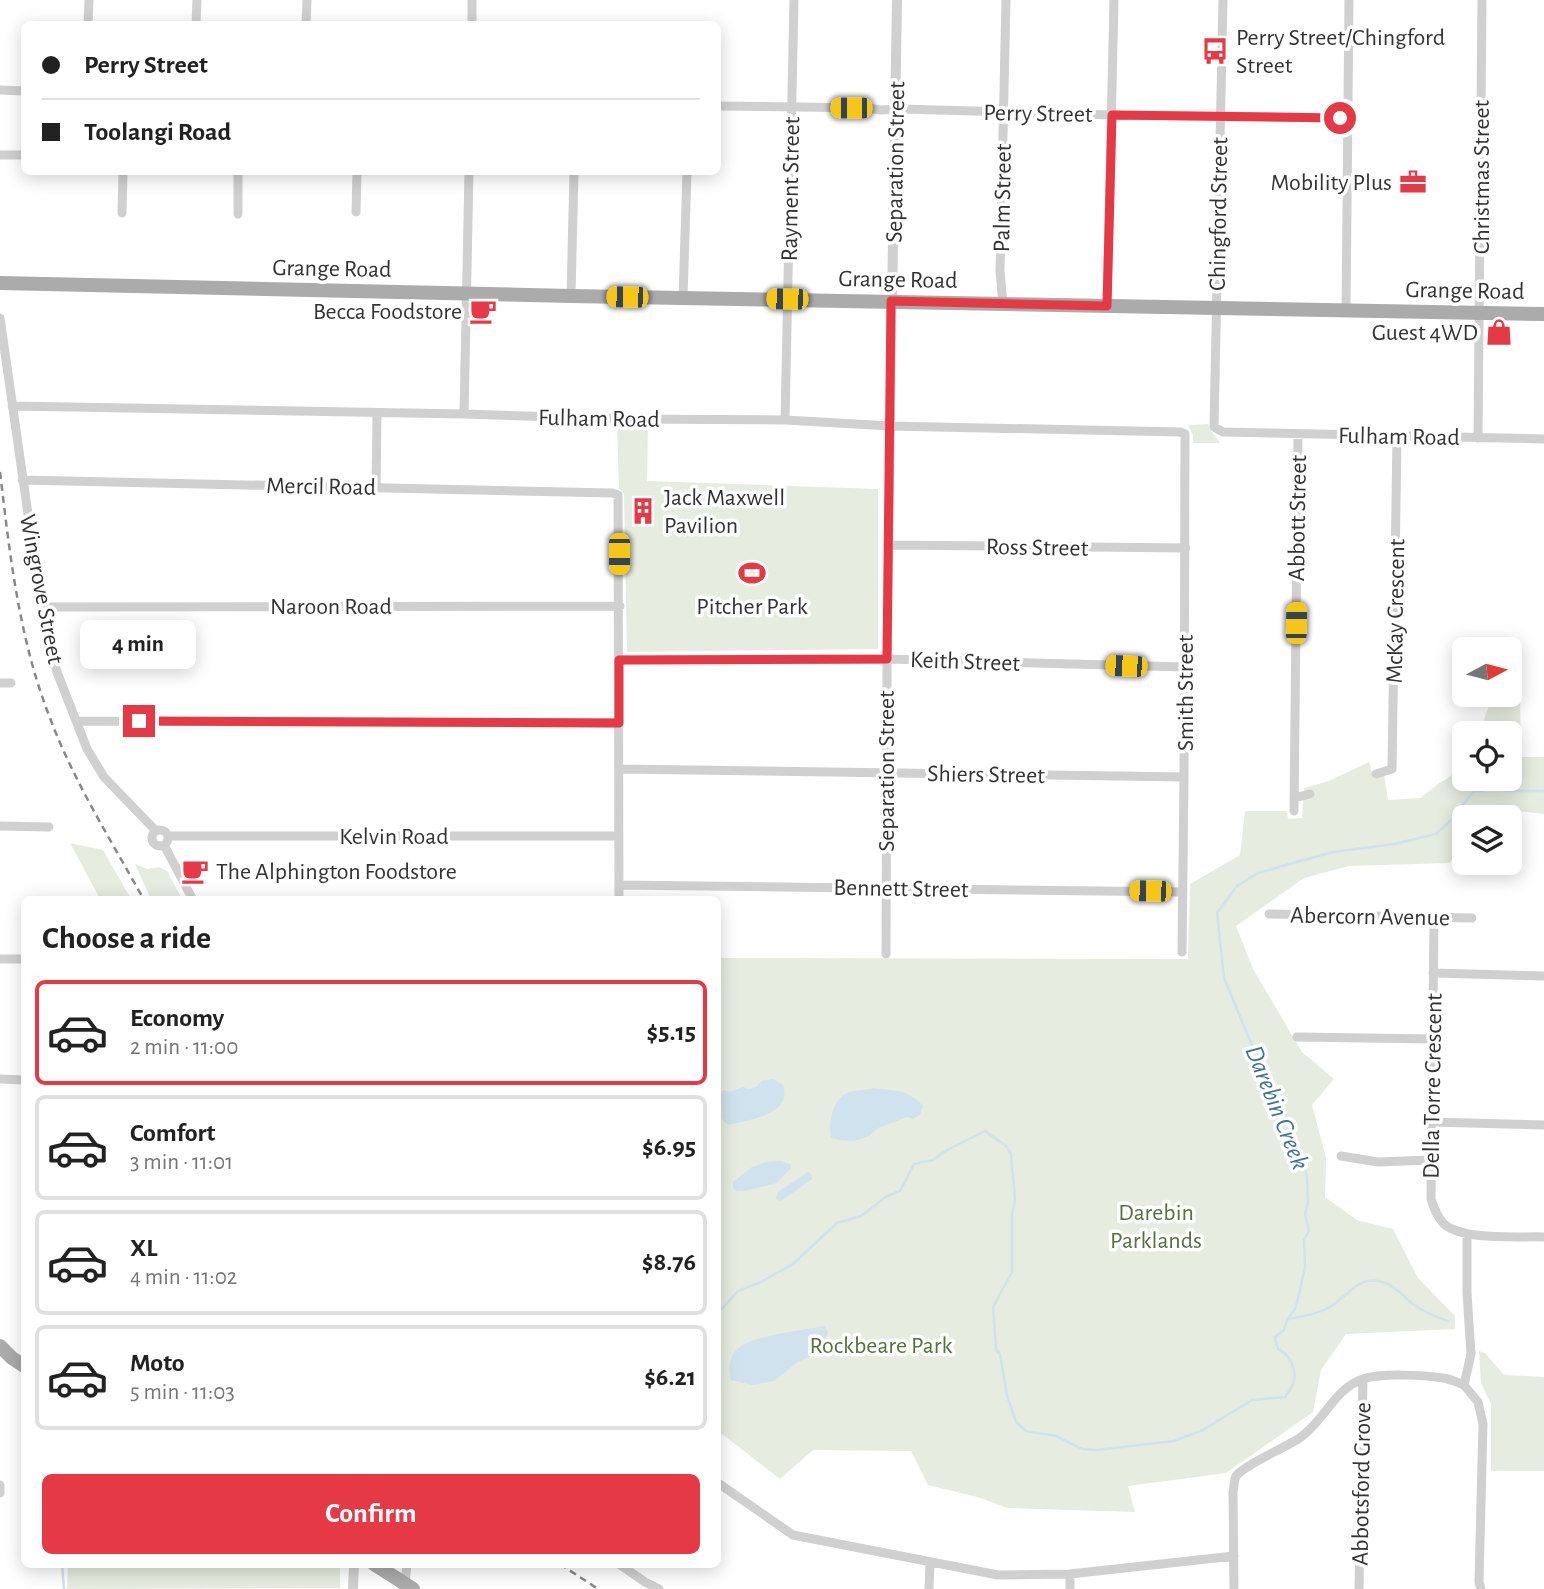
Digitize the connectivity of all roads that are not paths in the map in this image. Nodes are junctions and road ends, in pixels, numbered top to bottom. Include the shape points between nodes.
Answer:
1 (89, 0) edge
2 (197, 0) edge
3 (307, 0) edge
4 (472, 0) edge
5 (794, 0) edge
6 (898, 0) edge
7 (1006, 0) edge
8 (1114, 0) edge
9 (1223, 0) edge
10 (1349, 0) edge
11 (1482, 0) edge
12 (88, 21) edge
13 (196, 21) edge
14 (306, 21) edge
15 (472, 21) edge
16 (0, 90) edge
17 (21, 91) edge
18 (721, 106) edge
19 (792, 107) junction
20 (896, 109) junction
21 (1004, 113) junction
22 (1112, 115) junction
23 (1220, 117) junction
24 (1348, 118) junction
25 (0, 155) edge
26 (21, 155) edge
27 (123, 175) edge
28 (239, 175) edge
29 (357, 175) edge
30 (469, 175) edge
31 (574, 175) edge
32 (687, 175) edge
33 (356, 212) dead end
34 (122, 213) dead end
35 (238, 214) dead end
36 (0, 283) edge
37 (466, 294) junction
38 (571, 296) junction
39 (683, 298) junction
40 (787, 299) junction
41 (891, 301) junction
42 (1000, 304) junction
43 (1107, 306) junction
44 (1216, 308) junction
45 (1346, 311) junction
46 (1479, 313) junction
47 (1544, 314) edge
48 (0, 318) edge
49 (12, 406) junction
50 (377, 412) junction
51 (464, 414) junction
52 (785, 420) junction
53 (890, 426) junction
54 (1214, 427) joint
55 (1185, 434) joint
56 (1298, 435) junction
57 (1397, 436) junction
58 (1478, 438) junction
59 (1544, 439) edge
60 (22, 480) junction
61 (376, 488) junction
62 (888, 545) junction
63 (1186, 548) junction
64 (620, 606) junction
65 (42, 607) junction
66 (887, 659) junction
67 (619, 660) junction
68 (1185, 667) junction
69 (0, 683) edge
70 (11, 683) dead end
71 (76, 720) junction
72 (619, 723) junction
73 (619, 769) junction
74 (886, 773) junction
75 (1376, 774) dead end
76 (1184, 776) junction
77 (1310, 794) dead end
78 (1294, 798) junction
79 (1294, 811) dead end
80 (0, 826) edge
81 (49, 827) dead end
82 (156, 831) junction
83 (619, 836) junction
84 (166, 841) junction
85 (619, 885) junction
86 (886, 887) junction
87 (1183, 892) junction
88 (191, 896) edge
89 (619, 896) edge
90 (1269, 914) dead end
91 (1434, 918) junction
92 (1472, 918) dead end
93 (1182, 952) dead end
94 (886, 954) dead end
95 (0, 959) edge
96 (21, 959) edge
97 (1433, 973) junction
98 (1544, 976) edge
99 (1297, 1037) dead end
100 (1432, 1040) junction
101 (0, 1079) edge
102 (21, 1080) edge
103 (1431, 1122) junction
104 (1544, 1125) edge
105 (1340, 1156) dead end
106 (1430, 1160) junction
107 (1467, 1235) junction
108 (1544, 1237) edge
109 (0, 1346) edge
110 (21, 1364) edge
111 (1363, 1379) junction
112 (1464, 1385) junction
113 (0, 1485) edge
114 (721, 1485) edge
115 (0, 1493) edge
116 (1234, 1556) junction
117 (930, 1562) junction
118 (354, 1568) edge
119 (380, 1568) edge
120 (407, 1568) edge
121 (626, 1568) edge
122 (1070, 1574) junction
123 (409, 1586) edge
124 (353, 1589) edge
125 (659, 1589) edge
126 (929, 1589) edge
127 (1070, 1589) edge
128 (1234, 1589) edge
129 (1359, 1589) edge
130 (1481, 1589) edge

1 - 12 street
2 - 13 street
3 - 14 street
4 - 15 street
5 - 19 street, Rayment Street
6 - 20 street, Separation Street
7 - 21 street, Palm Street
8 - 22 street
9 - 23 street, Chingford Street
10 - 24 street
11 - 46 street, Christmas Street
16 - 17 street
18 - 19 street, Perry Street
19 - 20 street, Perry Street
19 - 40 street, Rayment Street
20 - 21 street, Perry Street
20 - 41 street, Separation Street
21 - 22 street, Perry Street
21 - 42 street, Palm Street
22 - 23 street, Perry Street
22 - 43 street
23 - 24 street, Perry Street
23 - 44 street, Chingford Street
24 - 45 street
25 - 26 street
27 - 34 street
28 - 35 street
29 - 33 street
30 - 37 street
31 - 38 street
32 - 39 street
36 - 37 main road, Grange Road
37 - 38 main road, Grange Road
37 - 51 street
38 - 39 main road, Grange Road
39 - 40 main road, Grange Road
40 - 41 main road, Grange Road
40 - 52 street, Rayment Street
41 - 42 main road, Grange Road
41 - 53 street, Separation Street
42 - 43 main road, Grange Road
43 - 44 main road, Grange Road
44 - 45 main road, Grange Road
44 - 54 street, Chingford Street
45 - 46 main road, Grange Road
46 - 47 main road, Grange Road
46 - 58 street, Christmas Street
48 - 49 street, Wingrove Street
49 - 50 street, Fulham Road
49 - 60 street, Wingrove Street
50 - 51 street, Fulham Road
50 - 61 street
51 - 52 street, Fulham Road
52 - 53 street, Fulham Road
53 - 55 street, Fulham Road
53 - 62 street, Separation Street
54 - 56 street, Fulham Road via 1223,432
55 - 63 street, Smith Street
56 - 57 street, Fulham Road
56 - 78 street, Abbott Street
57 - 58 street, Fulham Road
57 - 75 street, McKay Crescent via 1392,769
58 - 59 street, Fulham Road
60 - 61 street, Mercil Road
60 - 65 street, Wingrove Street
61 - 64 street, Mercil Road via 618,495
62 - 63 street, Ross Street
62 - 66 street, Separation Street
63 - 68 street, Smith Street
64 - 65 street, Naroon Road
64 - 67 street
65 - 71 street, Wingrove Street via 57,671
66 - 67 street, Keith Street
66 - 68 street, Keith Street
66 - 74 street, Separation Street
67 - 72 street
68 - 76 street, Smith Street
69 - 70 street
71 - 72 street
71 - 82 street, Wingrove Street via 104,777
72 - 73 street
73 - 74 street, Shiers Street
73 - 83 street
74 - 76 street, Shiers Street
74 - 86 street, Separation Street
76 - 87 street, Smith Street
77 - 78 street
78 - 79 street, Abbott Street
80 - 81 street
82 - 84 street via 163,831
82 - 84 street via 153,842 159,846
83 - 84 street, Kelvin Road
83 - 85 street
84 - 88 street
85 - 86 street, Bennett Street
85 - 89 street
86 - 87 street, Bennett Street
86 - 94 street, Separation Street
87 - 93 street, Smith Street
90 - 91 street, Abercorn Avenue
91 - 92 street, Abercorn Avenue
91 - 97 street, Della Torre Crescent
95 - 96 street
97 - 98 street
97 - 100 street, Della Torre Crescent
99 - 100 street
100 - 103 street, Della Torre Crescent
101 - 102 street
103 - 104 street
103 - 106 street, Della Torre Crescent
105 - 106 street via 1378,1162
106 - 107 street, Della Torre Crescent via 1431,1199 1437,1215 1445,1225
107 - 108 street
107 - 112 street via 1471,1354
109 - 110 main road
111 - 112 street via 1446,1378
111 - 116 street via 1348,1386 1307,1432 1236,1477
111 - 129 street, Abbotsford Grove
112 - 130 street via 1478,1402 1483,1424
113 - 115 street
114 - 117 street via 793,1535
116 - 122 street
116 - 128 street
117 - 122 street via 998,1575
117 - 126 street
118 - 124 street
119 - 123 main road
120 - 123 street
121 - 125 street
122 - 127 street

